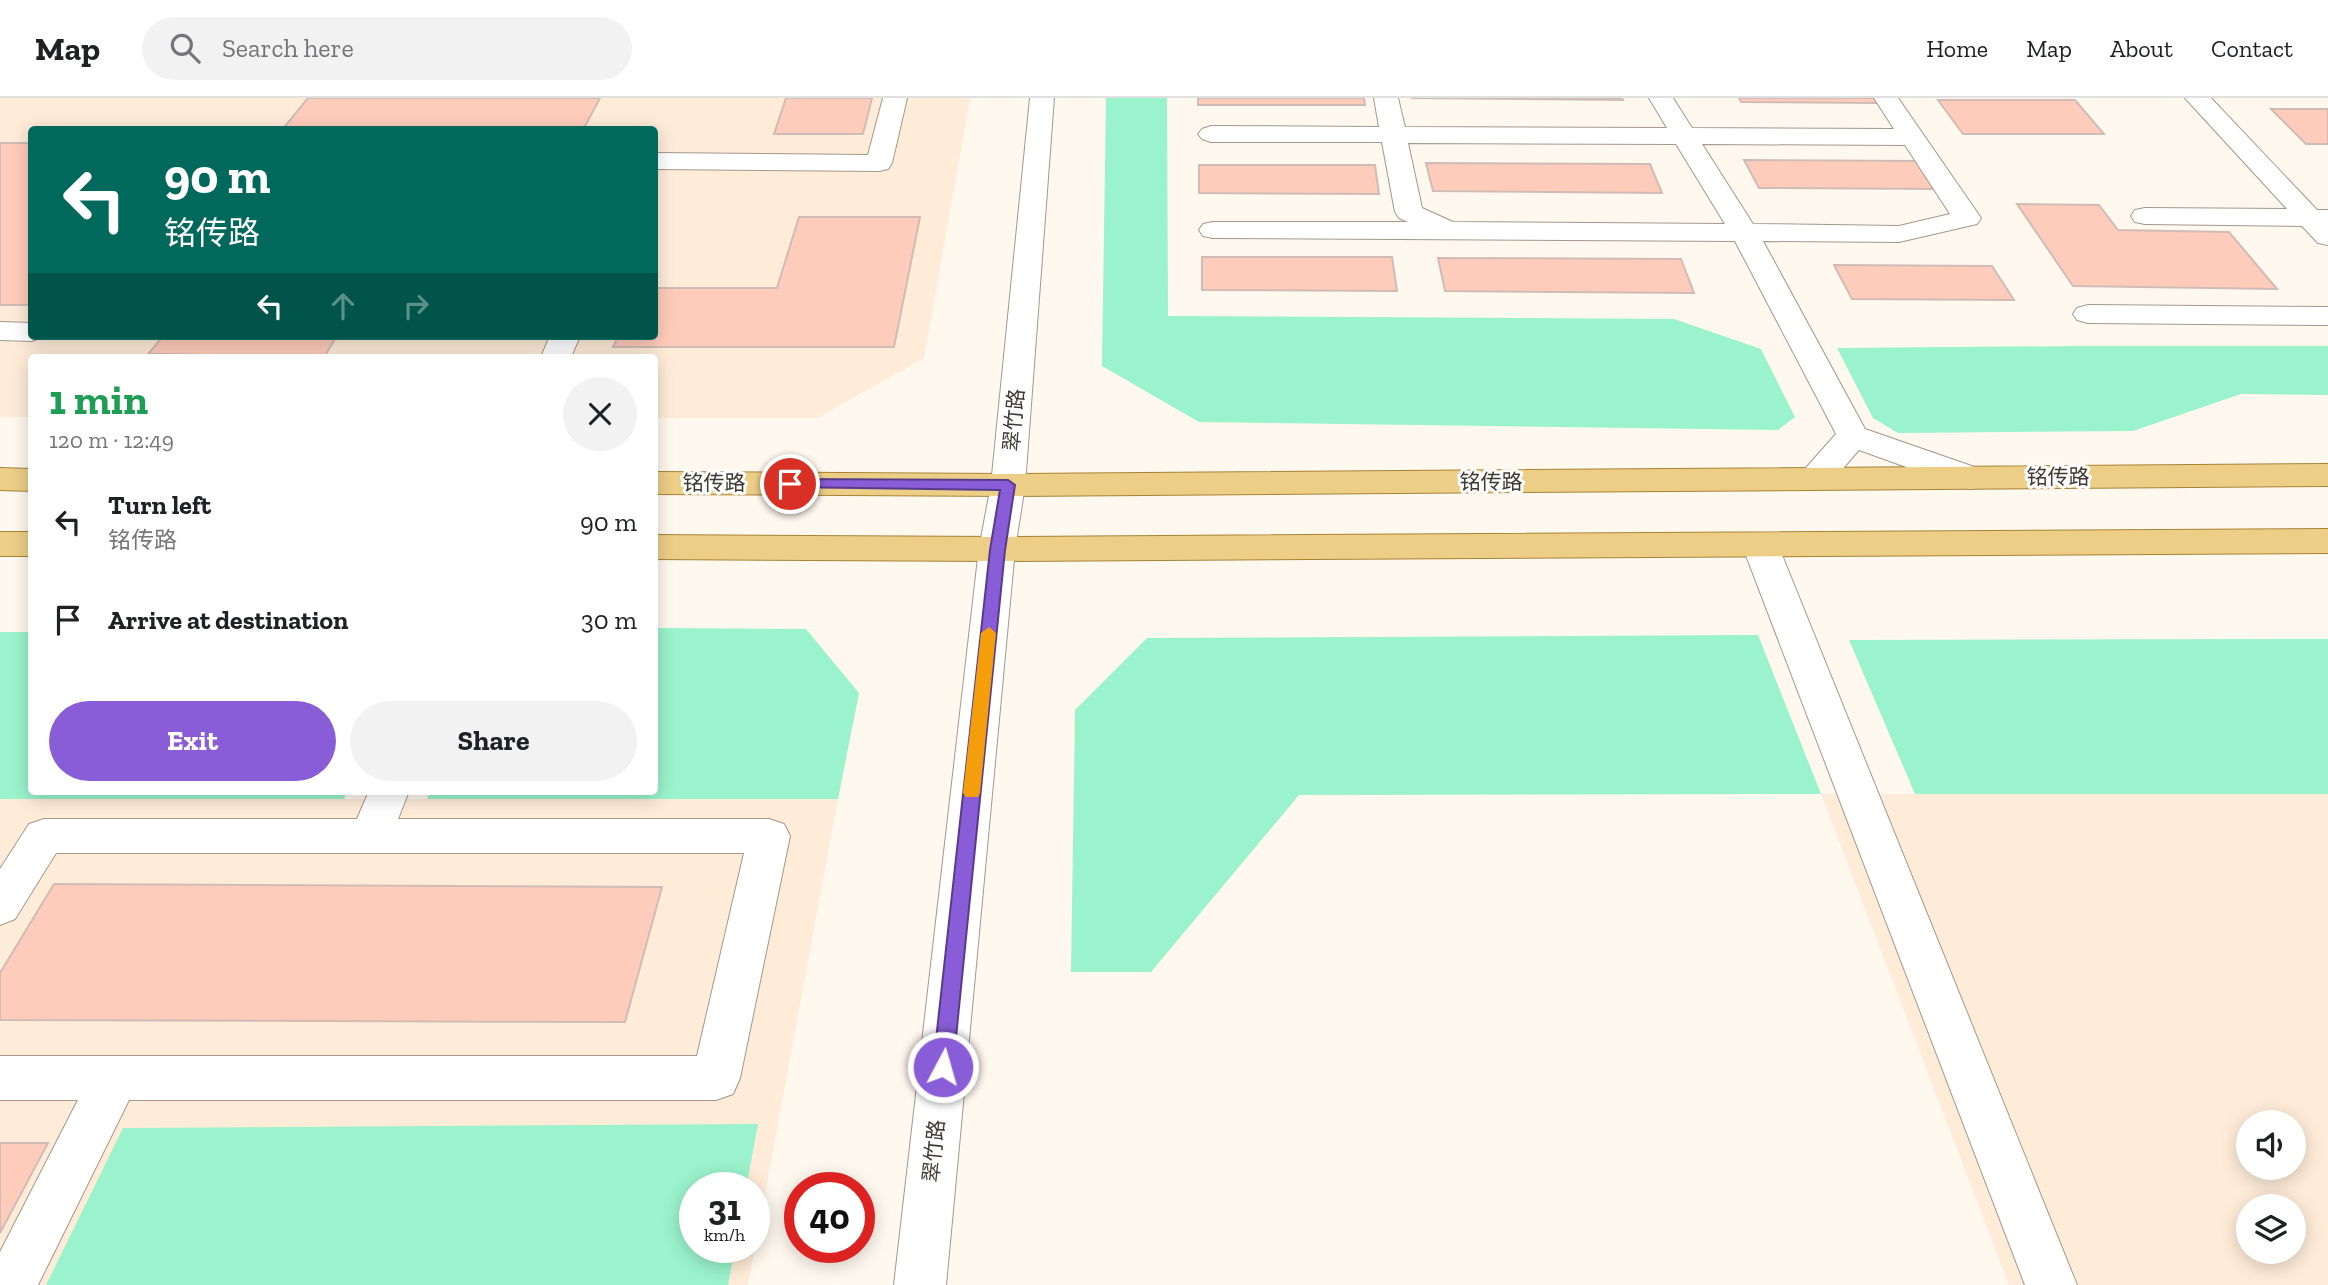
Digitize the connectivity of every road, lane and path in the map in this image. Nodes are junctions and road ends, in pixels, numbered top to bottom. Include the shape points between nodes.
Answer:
1 (895, 98) edge
2 (1042, 98) edge
3 (1386, 98) edge
4 (1661, 98) edge
5 (1886, 98) edge
6 (2197, 98) edge
7 (1211, 134) dead end
8 (1393, 134) junction
9 (1684, 136) junction
10 (1912, 137) junction
11 (658, 161) edge
12 (2144, 216) dead end
13 (2322, 224) edge
14 (1213, 230) dead end
15 (1449, 230) junction
16 (1745, 234) junction
17 (2088, 314) dead end
18 (2328, 316) edge
19 (0, 331) edge
20 (28, 332) edge
21 (1853, 436) junction
22 (2328, 475) edge
23 (1971, 478) junction
24 (1813, 479) junction
25 (0, 480) edge
26 (28, 480) edge
27 (658, 483) edge
28 (1008, 485) junction
29 (2328, 541) edge
30 (0, 544) edge
31 (28, 544) edge
32 (1759, 545) junction
33 (658, 547) edge
34 (997, 550) junction
35 (387, 795) edge
36 (369, 836) junction
37 (0, 906) edge
38 (0, 1078) edge
39 (115, 1078) junction
40 (10, 1285) edge
41 (920, 1285) edge
42 (2051, 1285) edge

1 - 11 street via 879,163
2 - 28 street, 翠竹路
3 - 8 street
4 - 9 street
5 - 10 street
6 - 13 street
7 - 8 street
8 - 9 street
8 - 15 street via 1409,212
9 - 10 street
9 - 16 street
10 - 16 street via 1968,219 1899,234
12 - 13 street
14 - 15 street
15 - 16 street
16 - 21 street
17 - 18 street
19 - 20 street
21 - 23 street
21 - 24 street
22 - 23 main road, 铭传路
23 - 24 main road, 铭传路
24 - 28 main road, 铭传路
25 - 26 main road
27 - 28 main road, 铭传路
28 - 34 street, 翠竹路
29 - 32 main road
30 - 31 main road
32 - 34 main road
32 - 42 street
33 - 34 main road
34 - 41 street, 翠竹路
35 - 36 street
36 - 37 street via 44,836
36 - 39 street via 769,836 716,1078
38 - 39 street
39 - 40 street

